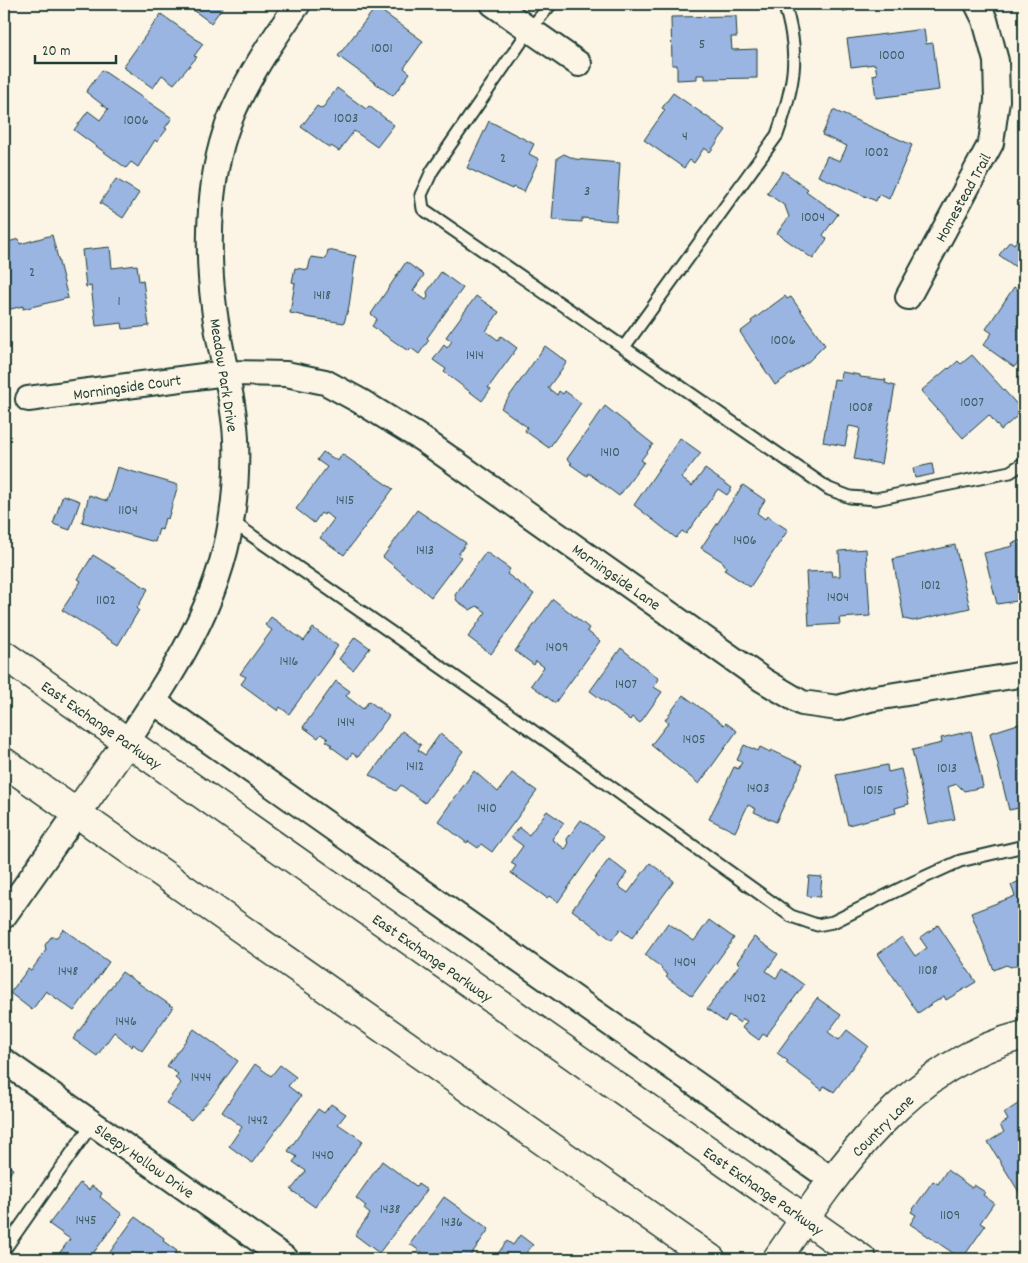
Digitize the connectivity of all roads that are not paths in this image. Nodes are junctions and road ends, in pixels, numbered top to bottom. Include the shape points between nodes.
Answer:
1 (298, 4) edge
2 (494, 4) edge
3 (551, 4) edge
4 (784, 4) edge
5 (977, 4) edge
6 (530, 29) junction
7 (579, 64) dead end
8 (908, 297) dead end
9 (624, 347) junction
10 (226, 373) junction
11 (28, 399) dead end
12 (1024, 463) edge
13 (231, 521) junction
14 (4, 655) edge
15 (1024, 674) edge
16 (154, 702) junction
17 (127, 742) junction
18 (4, 762) edge
19 (77, 813) junction
20 (1024, 846) edge
21 (4, 916) edge
22 (1024, 1035) edge
23 (4, 1061) edge
24 (92, 1124) junction
25 (831, 1179) junction
26 (805, 1219) junction
27 (4, 1250) edge
28 (286, 1259) edge
29 (711, 1259) edge
30 (778, 1259) edge
31 (862, 1259) edge

1 - 10 street, Meadow Park Drive via 263,54 241,96 218,160 209,242 214,307
2 - 6 street
3 - 6 lane
4 - 9 lane via 792,26 795,66 788,104 777,135
5 - 8 street, Homestead Trail via 985,20 996,61 997,100 992,143
6 - 7 street
6 - 9 lane via 432,171 421,195 423,209
9 - 12 lane via 829,489 850,497 876,499 930,490 1010,472
10 - 11 street, Morningside Court
10 - 13 street, Meadow Park Drive via 236,439
10 - 15 street, Morningside Lane via 286,374 325,382 360,401 422,439 763,680 802,703 838,708 870,699
13 - 16 street, Meadow Park Drive via 212,596 192,640
13 - 20 lane via 791,916 817,925 833,922 960,861
14 - 17 main road, East Exchange Parkway
16 - 17 street, Meadow Park Drive
16 - 25 street
17 - 19 main road
17 - 26 main road, East Exchange Parkway
18 - 19 main road
19 - 21 street
19 - 29 main road
22 - 25 main road, Country Lane via 995,1043 956,1063 915,1092 869,1134
23 - 24 street, Sleepy Hollow Drive
24 - 27 lane
24 - 28 street, Sleepy Hollow Drive
25 - 26 main road, Country Lane
26 - 30 main road, Country Lane
26 - 31 main road, East Exchange Parkway

